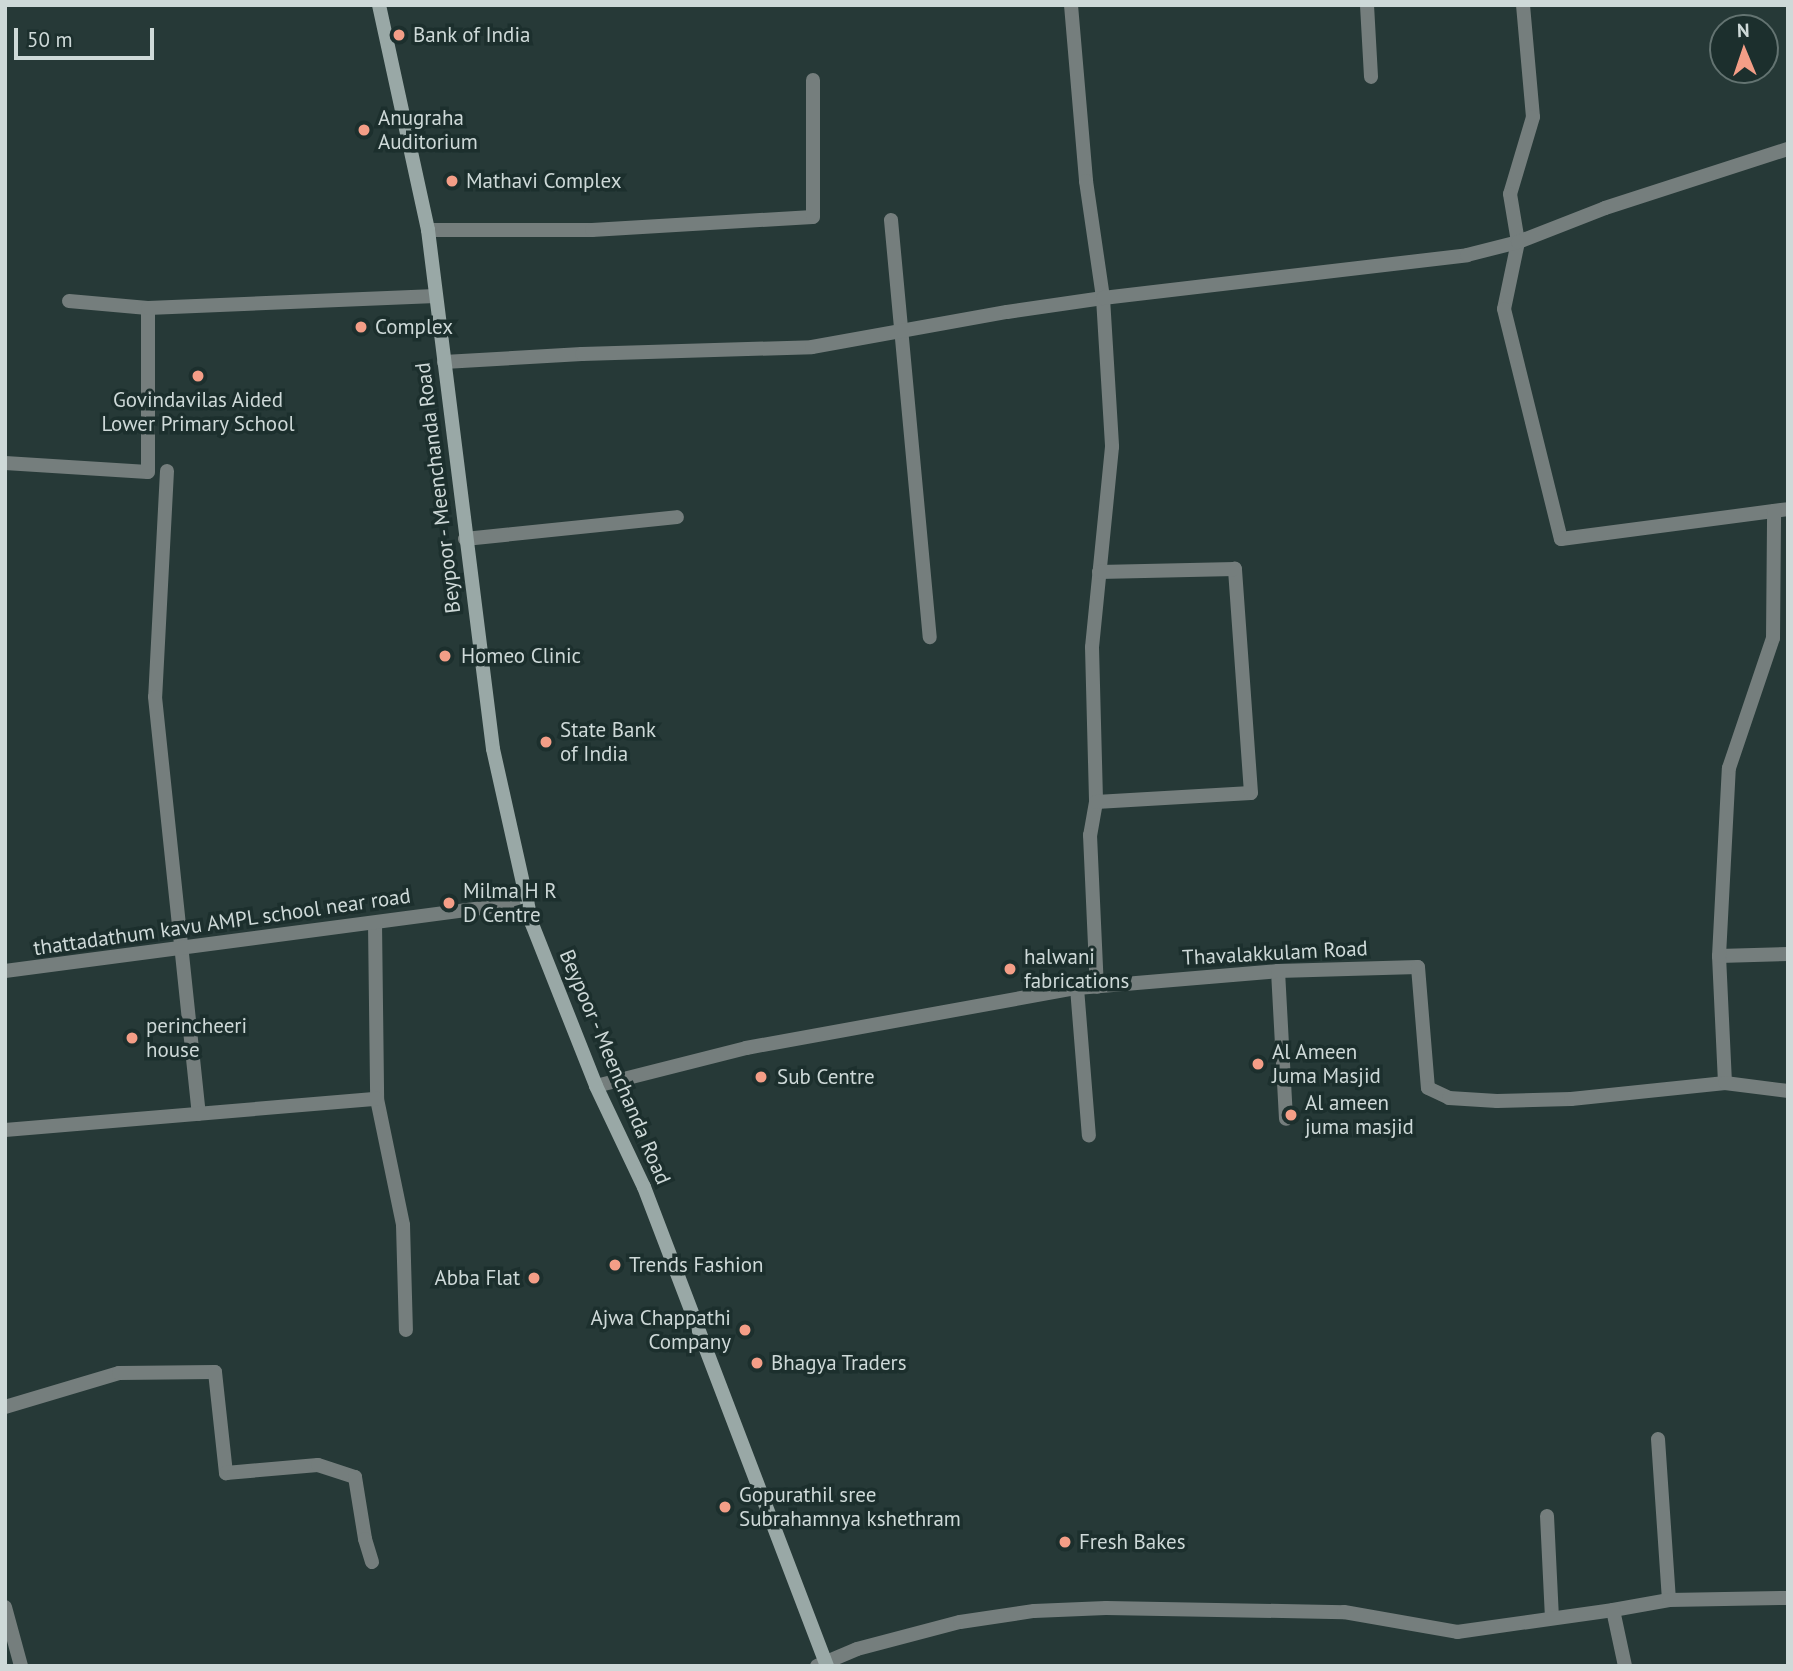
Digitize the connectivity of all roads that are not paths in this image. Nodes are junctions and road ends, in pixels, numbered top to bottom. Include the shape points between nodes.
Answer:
1 (379, 5) edge
2 (1071, 5) edge
3 (1367, 5) edge
4 (1523, 5) edge
5 (1371, 78) dead end
6 (813, 80) dead end
7 (1788, 149) edge
8 (891, 220) dead end
9 (428, 230) junction
10 (1518, 242) junction
11 (436, 296) junction
12 (1103, 298) junction
13 (69, 301) dead end
14 (148, 308) junction
15 (903, 331) junction
16 (444, 362) junction
17 (5, 463) edge
18 (167, 471) dead end
19 (1781, 510) edge
20 (677, 517) dead end
21 (465, 539) junction
22 (1099, 572) junction
23 (930, 637) dead end
24 (1096, 802) junction
25 (527, 902) junction
26 (374, 923) junction
27 (182, 948) junction
28 (1788, 954) edge
29 (1719, 956) junction
30 (5, 971) edge
31 (1278, 971) junction
32 (1097, 987) junction
33 (1077, 988) junction
34 (1725, 1083) junction
35 (596, 1086) junction
36 (1788, 1091) edge
37 (377, 1099) junction
38 (199, 1114) junction
39 (1286, 1119) dead end
40 (5, 1130) edge
41 (1089, 1136) dead end
42 (406, 1330) dead end
43 (5, 1407) edge
44 (1658, 1439) dead end
45 (1547, 1516) dead end
46 (372, 1562) dead end
47 (1788, 1598) edge
48 (1669, 1600) junction
49 (5, 1607) edge
50 (1613, 1610) junction
51 (1552, 1618) junction
52 (823, 1665) edge
53 (21, 1666) edge
54 (1625, 1666) edge

1 - 9 main road, Beypoor - Meenchanda Road
2 - 12 street via 1086,181
3 - 5 street
4 - 10 street via 1533,117 1510,194
6 - 9 street via 813,217 592,230
7 - 10 street via 1605,208
8 - 15 street
9 - 11 main road, Beypoor - Meenchanda Road
10 - 12 street via 1467,255
10 - 19 street via 1504,309 1561,539
11 - 14 street
11 - 16 main road, Beypoor - Meenchanda Road
12 - 15 street
12 - 22 street via 1112,447
13 - 14 street
14 - 17 street via 148,472
15 - 16 street via 812,347
15 - 23 street
16 - 21 main road, Beypoor - Meenchanda Road
18 - 27 street via 155,697
19 - 29 street via 1773,638 1729,768
20 - 21 street
21 - 25 main road, Beypoor - Meenchanda Road via 492,749
22 - 24 street via 1092,647
22 - 24 street via 1235,569 1251,793
24 - 32 street via 1090,835
25 - 26 street, thattadathum kavu AMPL school near road
25 - 35 main road, Beypoor - Meenchanda Road
26 - 27 street, thattadathum kavu AMPL school near road
26 - 37 street
27 - 30 street, thattadathum kavu AMPL school near road
27 - 38 street
28 - 29 street
29 - 34 street
31 - 32 street, Thavalakkulam Road
31 - 34 street, Thavalakkulam Road via 1418,967 1428,1088 1449,1098 1571,1099
31 - 39 street
32 - 33 street, Thavalakkulam Road
33 - 35 street, Thavalakkulam Road via 746,1048
33 - 41 street
34 - 36 street
35 - 52 main road, Beypoor - Meenchanda Road via 644,1187
37 - 38 street
37 - 42 street via 403,1225
38 - 40 street
43 - 46 street via 119,1373 215,1373 226,1474 318,1465 355,1477
44 - 48 street
45 - 51 street
47 - 48 street
48 - 50 street
49 - 53 street
50 - 51 street
50 - 54 street
51 - 52 street via 1458,1632 1344,1612 1034,1611 960,1622 857,1649

